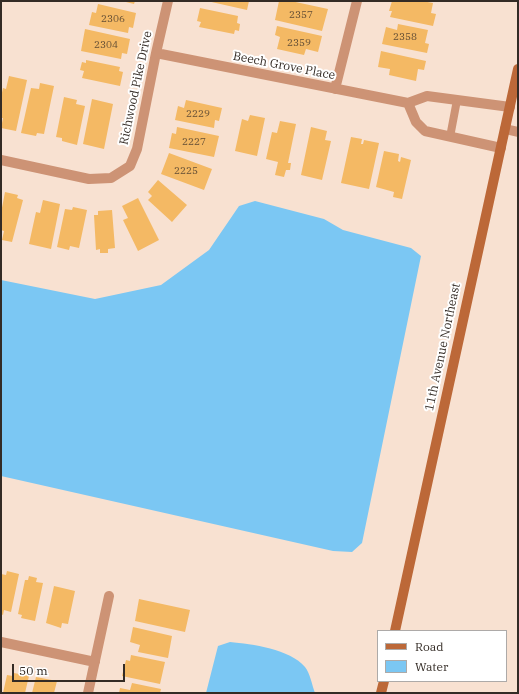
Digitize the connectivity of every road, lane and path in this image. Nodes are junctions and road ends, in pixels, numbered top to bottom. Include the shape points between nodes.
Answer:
1 (168, 1) edge
2 (357, 1) edge
3 (156, 53) junction
4 (518, 69) edge
5 (335, 89) junction
6 (457, 100) junction
7 (408, 103) junction
8 (510, 107) junction
9 (505, 129) junction
10 (518, 132) edge
11 (450, 137) junction
12 (501, 148) junction
13 (1, 160) edge
14 (110, 596) dead end
15 (395, 630) edge
16 (1, 642) edge
17 (95, 662) junction
18 (384, 682) edge
19 (88, 693) edge
20 (381, 693) edge

1 - 3 street, Richwood Pike Drive
2 - 5 street
3 - 5 street, Beech Grove Place
3 - 13 street, Richwood Pike Drive via 137,149 130,166 110,178 89,179
4 - 8 street, 11th Avenue Northeast
5 - 7 street, Beech Grove Place
6 - 7 street via 427,96
6 - 8 street
6 - 11 lane
7 - 11 street via 416,122 425,131
8 - 9 street, 11th Avenue Northeast
9 - 10 street
9 - 12 street, 11th Avenue Northeast
11 - 12 street
12 - 15 street, 11th Avenue Northeast
14 - 17 street
16 - 17 street
17 - 19 street
18 - 20 street

